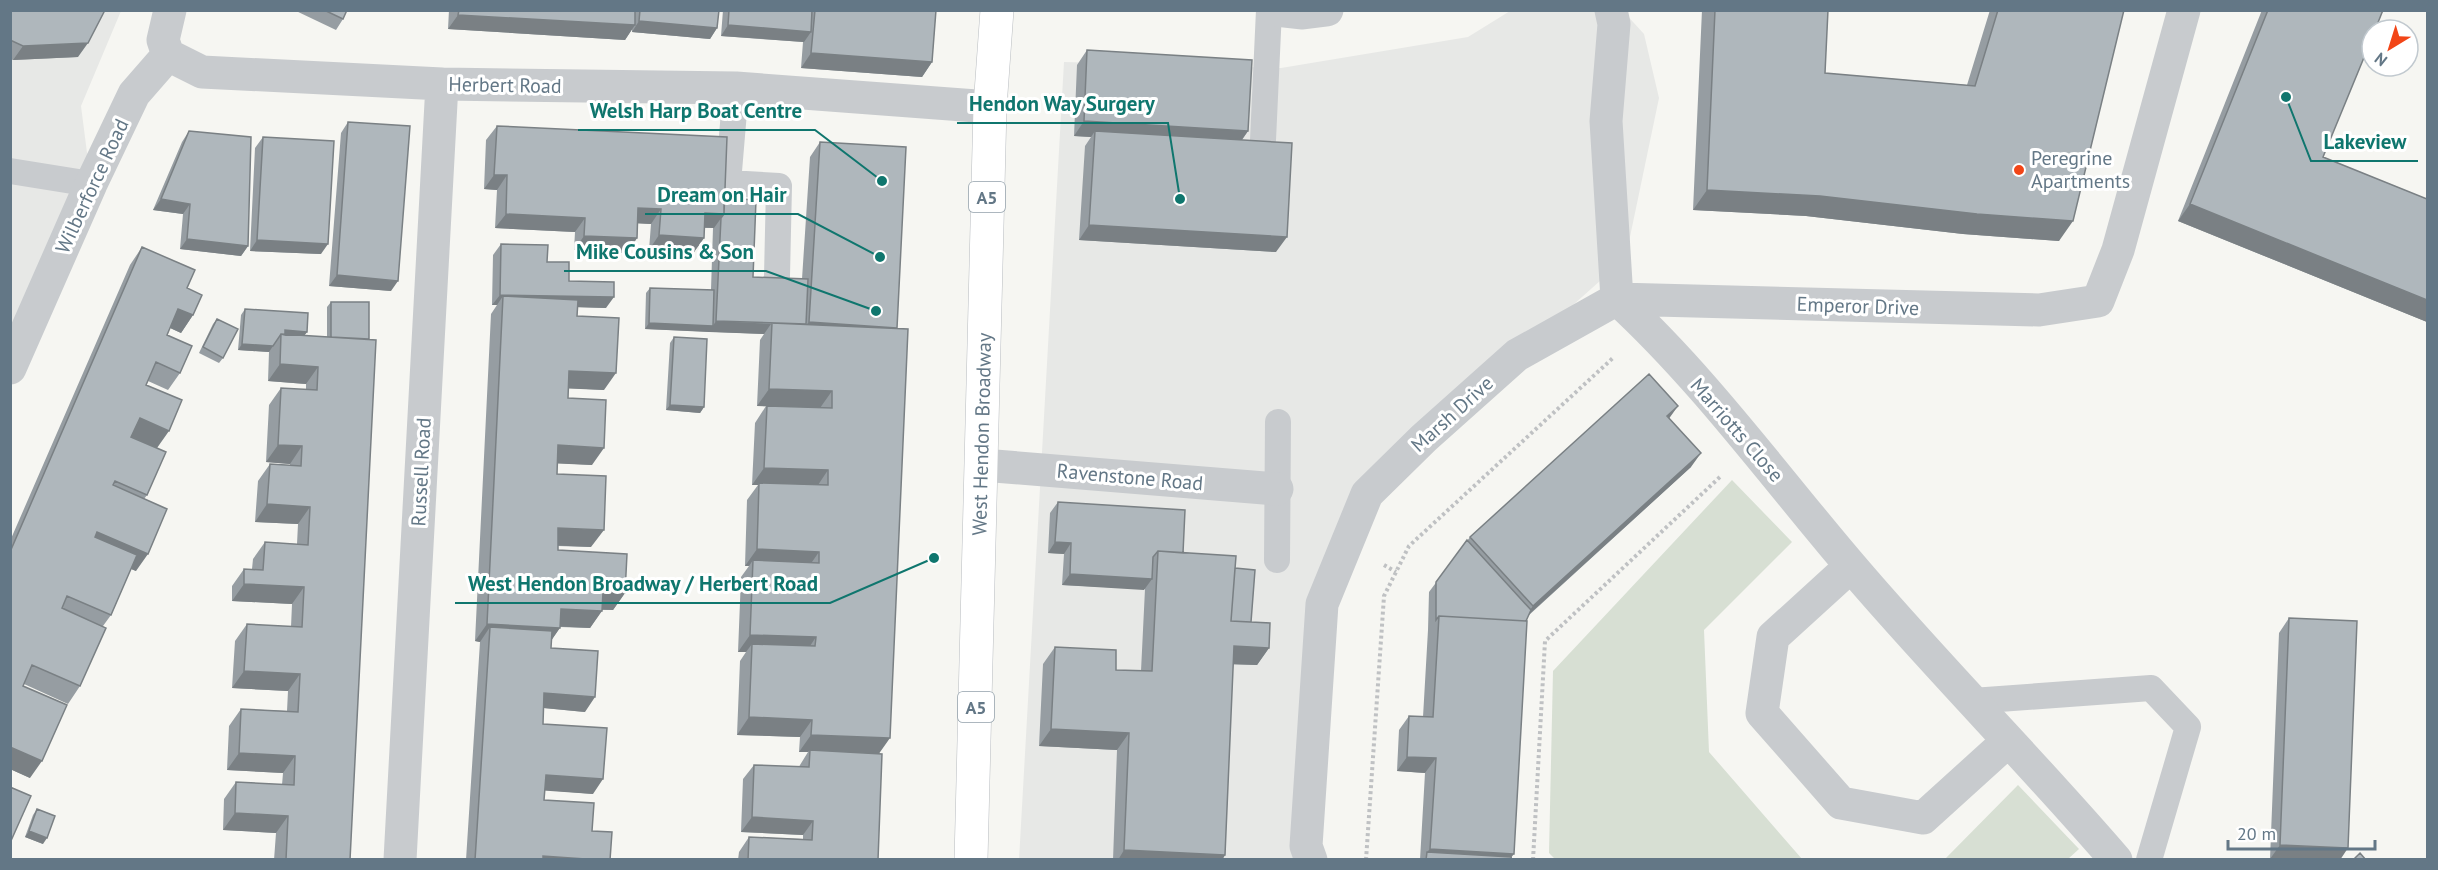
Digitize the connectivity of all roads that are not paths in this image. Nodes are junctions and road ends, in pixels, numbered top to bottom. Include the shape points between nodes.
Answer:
1 (170, 10) edge
2 (997, 10) edge
3 (1269, 10) edge
4 (1276, 10) edge
5 (1327, 10) edge
6 (1611, 10) edge
7 (2184, 10) edge
8 (168, 54) junction
9 (442, 84) junction
10 (736, 88) junction
11 (990, 106) junction
12 (1263, 140) edge
13 (10, 171) edge
14 (91, 184) junction
15 (777, 276) edge
16 (1617, 299) junction
17 (10, 368) edge
18 (1278, 422) dead end
19 (982, 465) junction
20 (1277, 489) junction
21 (1277, 560) dead end
22 (1851, 566) junction
23 (1972, 701) junction
24 (2008, 741) junction
25 (400, 860) edge
26 (971, 860) edge
27 (1311, 860) edge
28 (2116, 860) edge
29 (2149, 860) edge

1 - 8 street via 163,40
2 - 11 main road, West Hendon Broadway / A5
3 - 12 lane
4 - 5 street via 1304,14
6 - 16 street via 1614,24 1606,122
7 - 16 street, Emperor Drive via 2118,250 2098,301 2039,310
8 - 9 street, Herbert Road via 202,72
8 - 14 street, Wilberforce Road via 134,94
9 - 10 street, Herbert Road
9 - 25 street, Russell Road
10 - 11 street, Herbert Road
10 - 15 lane via 728,183 779,186
11 - 19 main road, West Hendon Broadway / A5
13 - 14 lane
14 - 17 street, Wilberforce Road
16 - 22 street, Marriotts Close via 1647,327 1752,446
16 - 27 street, Marsh Drive via 1517,355 1367,494 1322,604 1306,846
18 - 20 lane
19 - 20 street, Ravenstone Road
19 - 26 main road, West Hendon Broadway / A5
20 - 21 lane
22 - 23 street, Marriotts Close
22 - 24 street via 1773,637 1762,713 1841,803 1923,818
23 - 24 street, Marriotts Close
23 - 29 lane via 2151,688 2188,727
24 - 28 street, Marriotts Close

